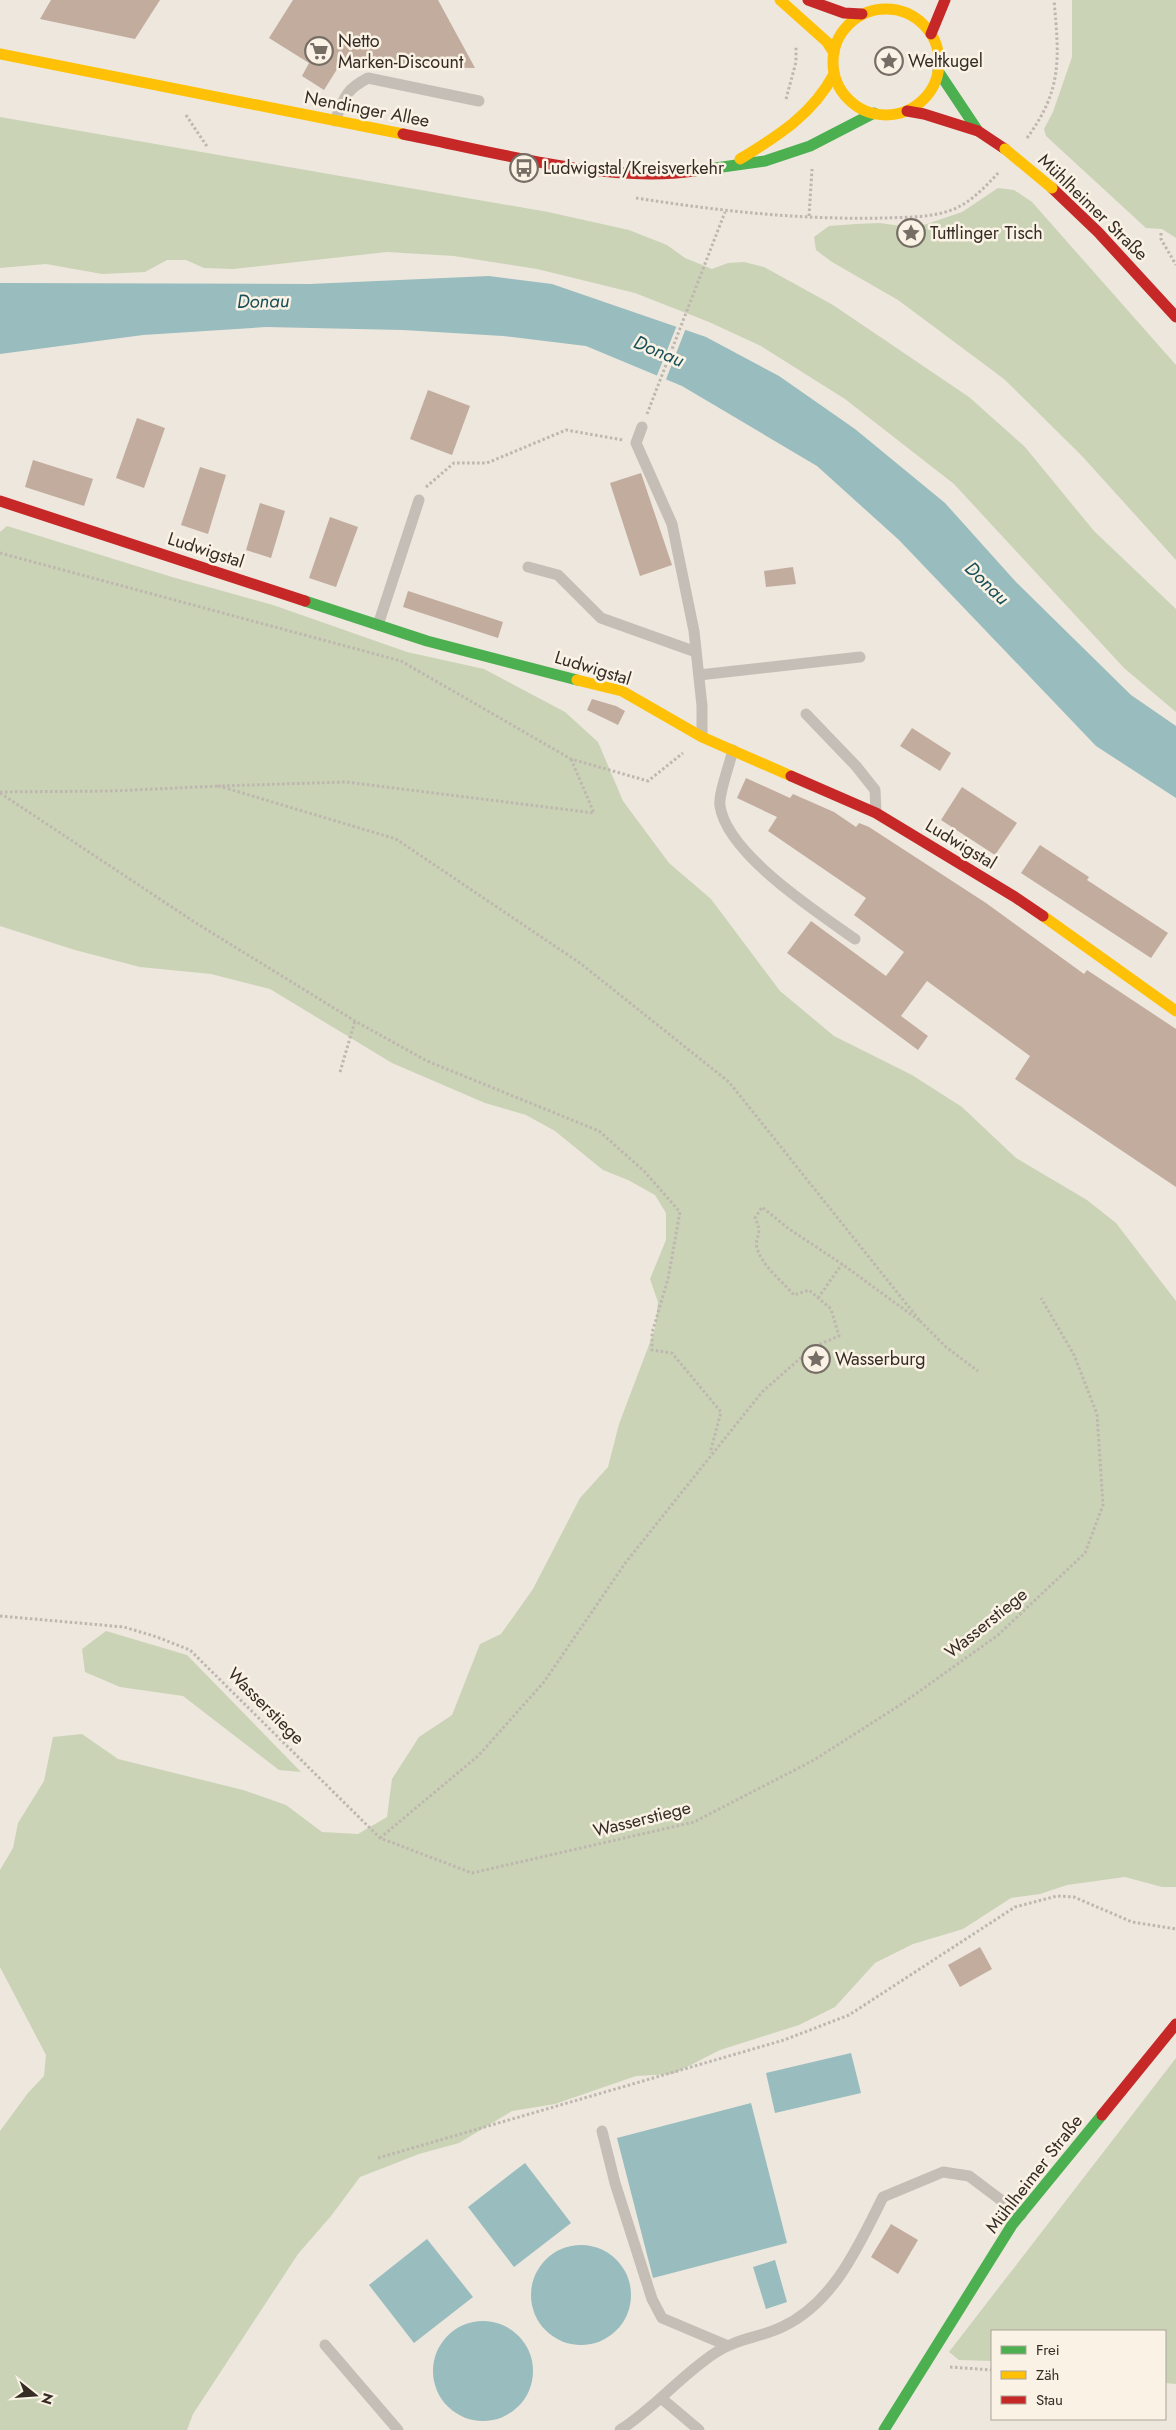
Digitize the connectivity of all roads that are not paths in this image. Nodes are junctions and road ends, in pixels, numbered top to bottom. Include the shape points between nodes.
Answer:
1 (780, 0) edge
2 (808, 0) edge
3 (944, 0) edge
4 (912, 2) dead end
5 (902, 11) junction
6 (862, 14) junction
7 (932, 34) junction
8 (834, 53) junction
9 (0, 54) edge
10 (938, 71) junction
11 (834, 74) junction
12 (480, 101) dead end
13 (907, 111) junction
14 (874, 114) junction
15 (335, 121) junction
16 (978, 131) junction
17 (730, 165) junction
18 (1176, 317) edge
19 (642, 427) road end
20 (419, 500) road end
21 (0, 501) edge
22 (528, 568) dead end
23 (378, 625) junction
24 (696, 652) junction
25 (860, 657) dead end
26 (699, 675) junction
27 (806, 714) dead end
28 (702, 737) junction
29 (734, 750) junction
30 (876, 813) junction
31 (854, 940) dead end
32 (1176, 1011) edge
33 (1176, 2024) edge
34 (602, 2131) dead end
35 (1021, 2215) junction
36 (325, 2345) dead end
37 (726, 2345) junction
38 (661, 2398) junction
39 (398, 2430) edge
40 (620, 2430) edge
41 (698, 2430) edge
42 (884, 2430) edge

1 - 8 street via 827,42
2 - 6 street via 844,13
3 - 7 street
4 - 5 street
5 - 6 street via 882,9
5 - 7 street via 914,16
6 - 8 street via 839,37
7 - 10 street via 939,58
8 - 11 street
9 - 15 street, Nendinger Allee
10 - 13 street via 933,88 922,102
10 - 16 street, Mühlheimer Straße
11 - 14 street via 848,99
11 - 17 street, Nendinger Allee via 828,90 796,122
12 - 15 lane via 368,78 346,94
13 - 14 street
13 - 16 street, Mühlheimer Straße
14 - 17 street, Nendinger Allee via 810,146 765,161
15 - 17 street, Nendinger Allee via 584,169 682,173
16 - 18 street, Mühlheimer Straße, bridge via 1052,188 1098,232
19 - 24 lane via 636,443 672,524
20 - 23 lane
21 - 23 street, Ludwigstal
22 - 24 lane via 558,576 601,618
23 - 28 street, Ludwigstal via 427,641 622,691
24 - 26 lane
25 - 26 lane
26 - 28 lane
27 - 30 lane via 875,790
28 - 29 street, Ludwigstal
29 - 30 street, Ludwigstal
29 - 31 lane via 720,806 731,832 745,853
30 - 32 street, Ludwigstal via 1015,897
33 - 35 street, Mühlheimer Straße
34 - 37 lane via 652,2300 662,2318
35 - 37 lane via 969,2176 944,2172 883,2197 853,2257 818,2303 782,2327
35 - 42 street, Mühlheimer Straße
36 - 39 lane
37 - 38 lane via 690,2370
38 - 40 lane
38 - 41 lane

